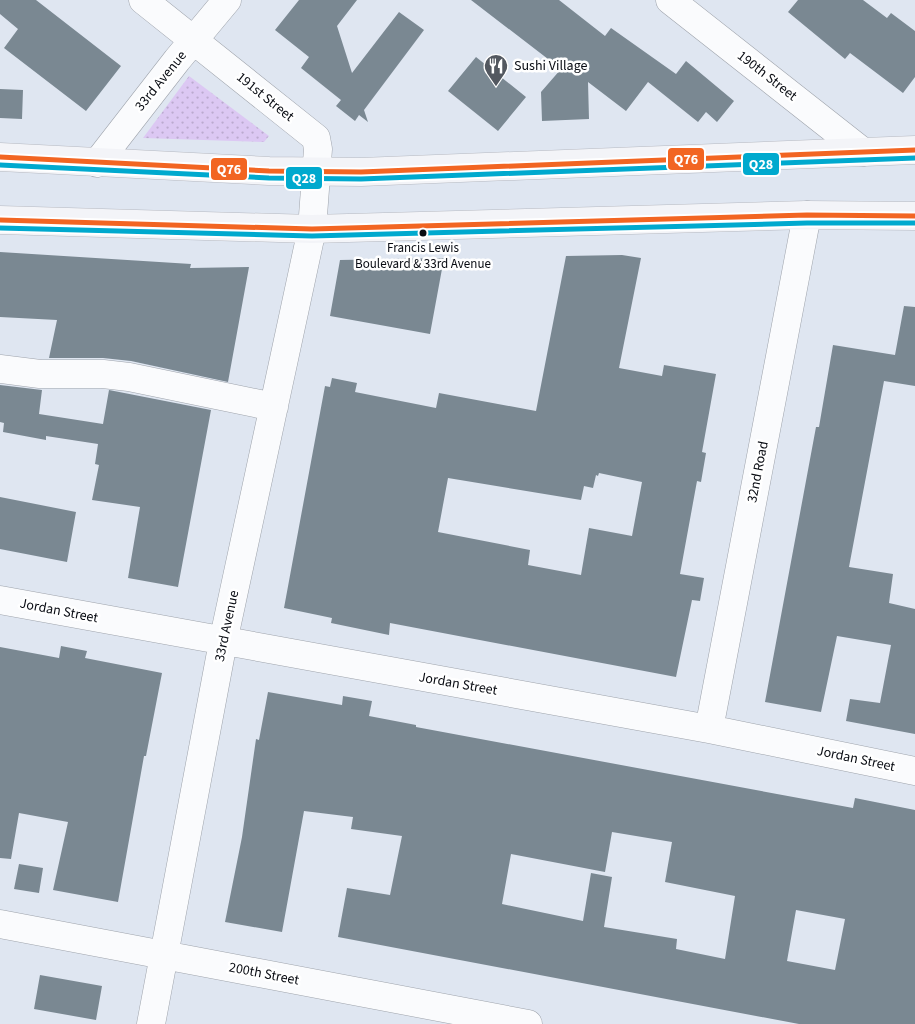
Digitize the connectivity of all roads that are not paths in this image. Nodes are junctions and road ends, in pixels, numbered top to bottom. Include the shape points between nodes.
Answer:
1 (143, 0) edge
2 (227, 0) edge
3 (670, 0) edge
4 (195, 41) junction
5 (915, 150) edge
6 (863, 152) junction
7 (0, 157) edge
8 (97, 163) junction
9 (317, 172) junction
10 (807, 215) junction
11 (915, 216) edge
12 (0, 220) edge
13 (312, 229) junction
14 (0, 369) edge
15 (274, 407) junction
16 (0, 600) edge
17 (223, 642) junction
18 (709, 729) junction
19 (915, 771) edge
20 (0, 924) edge
21 (164, 955) junction
22 (151, 1024) edge
23 (528, 1024) edge

1 - 4 street, 191st Street
2 - 4 street, 33rd Avenue
3 - 6 street, 190th Street
4 - 8 street, 33rd Avenue
4 - 9 street, 191st Street via 316,138
5 - 6 main road
6 - 9 main road
7 - 8 main road
8 - 9 main road
9 - 13 street, 191st Street
10 - 11 main road
10 - 13 main road
10 - 18 street, 32nd Road
12 - 13 main road
13 - 15 street, 33rd Avenue
14 - 15 street via 40,374 129,377
15 - 17 street, 33rd Avenue
16 - 17 street, Jordan Street
17 - 18 street, Jordan Street
17 - 21 street, 33rd Avenue
18 - 19 street, Jordan Street
20 - 21 street, 200th Street
21 - 22 street, 33rd Avenue
21 - 23 street, 200th Street

